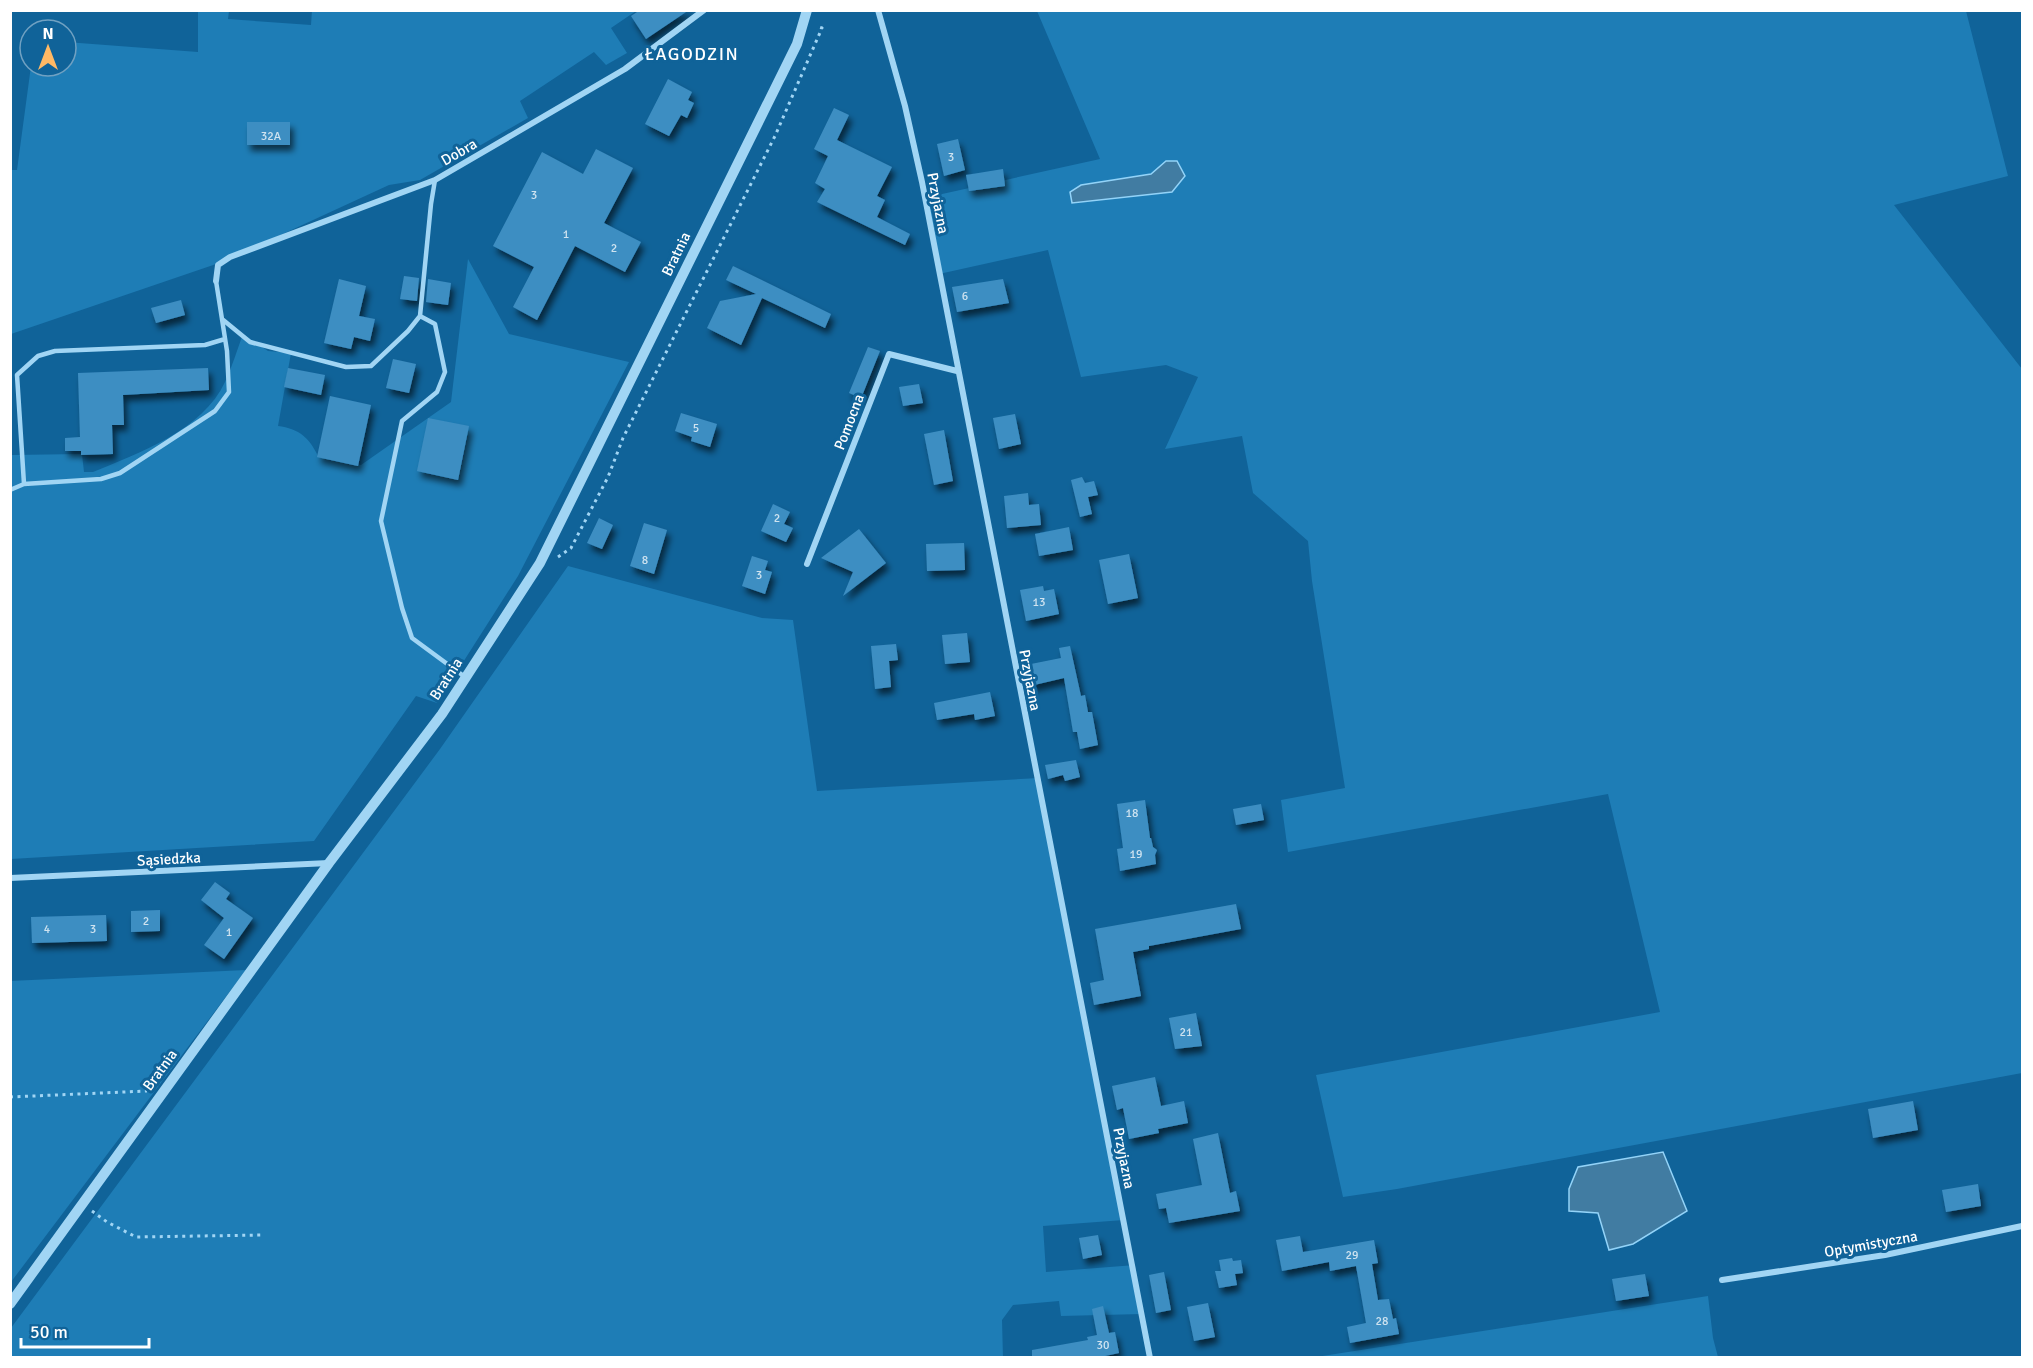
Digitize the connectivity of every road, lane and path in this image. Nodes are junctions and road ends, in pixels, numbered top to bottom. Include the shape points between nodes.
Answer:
1 (704, 10) edge
2 (807, 10) edge
3 (878, 10) edge
4 (435, 180) junction
5 (216, 281) joint
6 (420, 316) junction
7 (222, 320) junction
8 (225, 339) junction
9 (957, 371) junction
10 (24, 484) junction
11 (10, 490) edge
12 (807, 564) dead end
13 (465, 678) junction
14 (329, 863) junction
15 (10, 878) edge
16 (164, 1091) junction
17 (10, 1097) edge
18 (83, 1203) junction
19 (2022, 1226) edge
20 (263, 1235) dead end
21 (1722, 1280) dead end
22 (10, 1304) edge
23 (1150, 1358) edge

1 - 4 street, Dobra via 625,69
2 - 13 street, Bratnia via 797,44 540,563
3 - 9 street, Przyjazna via 906,106
4 - 5 street, Dobra via 230,257 218,265
4 - 6 lane
5 - 7 lane
6 - 7 lane via 371,366 346,367 250,342
6 - 13 lane via 435,324 445,372 437,392 402,421 381,521 412,638
7 - 8 lane
8 - 10 lane via 229,392 215,411 120,473 102,479
8 - 10 lane via 205,345 55,351 38,356 17,375
9 - 12 street, Pomocna via 889,354
9 - 23 street, Przyjazna
10 - 11 lane
13 - 14 street, Bratnia
14 - 15 street, Sąsiedzka
14 - 16 street, Bratnia
16 - 17 path
16 - 18 street, Bratnia
18 - 20 path via 107,1222 136,1237
18 - 22 street, Bratnia
19 - 21 street, Optymistyczna via 1885,1255

